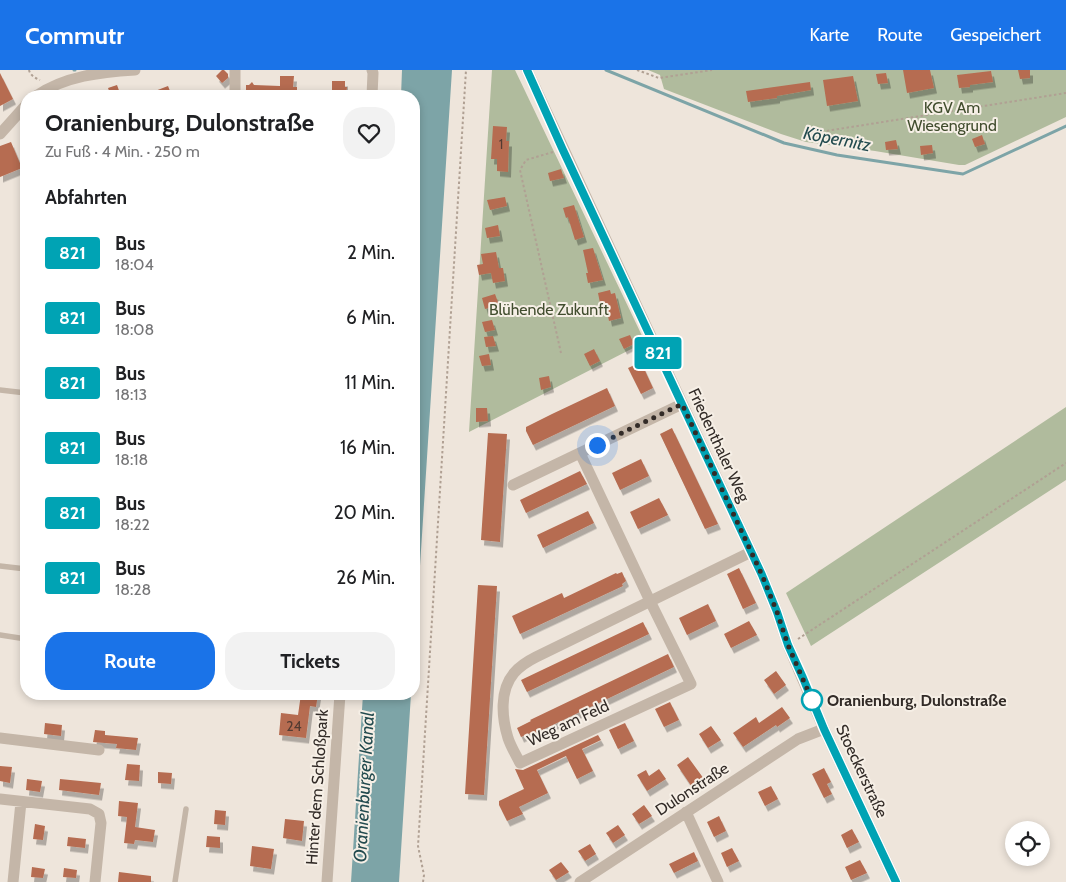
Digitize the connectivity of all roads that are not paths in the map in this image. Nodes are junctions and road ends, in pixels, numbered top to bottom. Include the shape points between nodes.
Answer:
1 (135, 70) edge
2 (235, 70) edge
3 (372, 70) edge
4 (527, 70) edge
5 (47, 90) edge
6 (235, 90) edge
7 (372, 90) edge
8 (20, 112) edge
9 (0, 134) edge
10 (0, 390) edge
11 (20, 392) edge
12 (682, 404) junction
13 (580, 453) junction
14 (513, 485) dead end
15 (751, 552) junction
16 (0, 566) edge
17 (20, 569) edge
18 (650, 601) junction
19 (0, 635) edge
20 (20, 639) edge
21 (788, 645) joint
22 (340, 700) edge
23 (824, 729) junction
24 (0, 738) edge
25 (99, 750) dead end
26 (0, 799) edge
27 (21, 802) junction
28 (186, 809) dead end
29 (686, 812) junction
30 (593, 878) edge
31 (13, 882) edge
32 (95, 882) edge
33 (175, 882) edge
34 (327, 882) edge
35 (580, 882) edge
36 (718, 882) edge
37 (896, 882) edge

1 - 5 street via 86,76
2 - 6 street
3 - 7 street
4 - 12 street, Friedenthaler Weg
8 - 9 street
10 - 11 lane
12 - 13 street
12 - 15 street, Friedenthaler Weg
13 - 14 street
13 - 18 street
15 - 18 street, Weg am Feld
15 - 21 street, Friedenthaler Weg
16 - 17 lane
18 - 18 street, Weg am Feld via 691,684 520,763 508,740 502,706 513,674 536,657
19 - 20 lane
21 - 23 street, Stoeckerstraße
22 - 34 street, Hinter dem Schloßpark
23 - 29 street, Dulonstraße via 798,739
23 - 37 street, Stoeckerstraße
24 - 25 street
26 - 27 street
27 - 31 street
27 - 32 street via 90,809 99,814 101,824
28 - 33 lane
29 - 30 street, Dulonstraße
29 - 36 street
30 - 35 street, Dulonstraße

